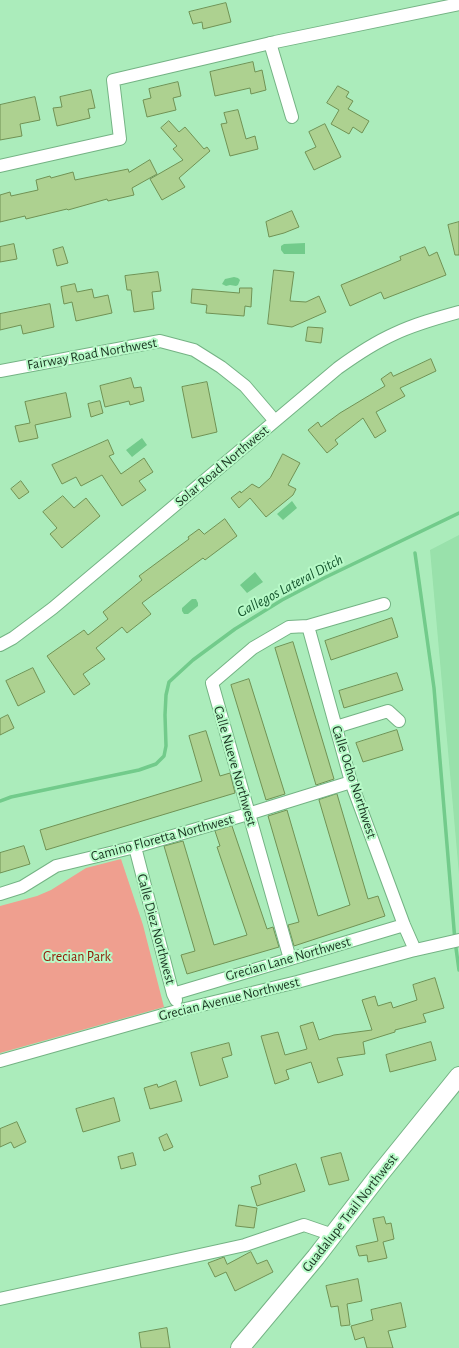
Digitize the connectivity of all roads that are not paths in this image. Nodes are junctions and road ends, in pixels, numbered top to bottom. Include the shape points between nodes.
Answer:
1 (459, 4) edge
2 (270, 43) junction
3 (292, 117) dead end
4 (0, 166) edge
5 (459, 312) edge
6 (0, 371) edge
7 (276, 421) junction
8 (384, 604) dead end
9 (308, 626) junction
10 (0, 645) edge
11 (399, 721) dead end
12 (336, 727) junction
13 (351, 782) junction
14 (248, 814) junction
15 (135, 847) junction
16 (0, 894) edge
17 (404, 926) junction
18 (459, 940) edge
19 (415, 950) junction
20 (290, 959) junction
21 (173, 994) junction
22 (182, 1010) junction
23 (0, 1060) edge
24 (459, 1076) edge
25 (333, 1236) junction
26 (0, 1299) edge
27 (240, 1348) edge

1 - 2 street
2 - 3 street
2 - 4 street via 113,80 120,139
5 - 7 street, Solar Road Northwest via 394,333 371,346 338,368
6 - 7 street, Fairway Road Northwest via 160,341 194,350 221,367 245,386
7 - 10 street, Solar Road Northwest via 53,608
8 - 9 street
9 - 12 street, Calle Ocho Northwest
9 - 14 street, Calle Nueve Northwest via 289,627 253,648 212,683
11 - 12 street via 388,711
12 - 13 street, Calle Ocho Northwest
13 - 14 street, Camino Floretta Northwest
13 - 17 street, Calle Ocho Northwest
14 - 15 street, Camino Floretta Northwest
14 - 20 street, Calle Nueve Northwest
15 - 16 street, Camino Floretta Northwest via 56,866 22,887
15 - 21 street, Calle Diez Northwest
17 - 19 street, Calle Ocho Northwest
17 - 20 street, Grecian Lane Northwest
18 - 19 street, Grecian Avenue Northwest
19 - 22 street, Grecian Avenue Northwest
20 - 21 street, Grecian Lane Northwest
21 - 22 street, Calle Diez Northwest
22 - 23 street, Grecian Avenue Northwest
24 - 25 street, Guadalupe Trail Northwest
25 - 26 street via 304,1225 245,1245
25 - 27 street, Guadalupe Trail Northwest

